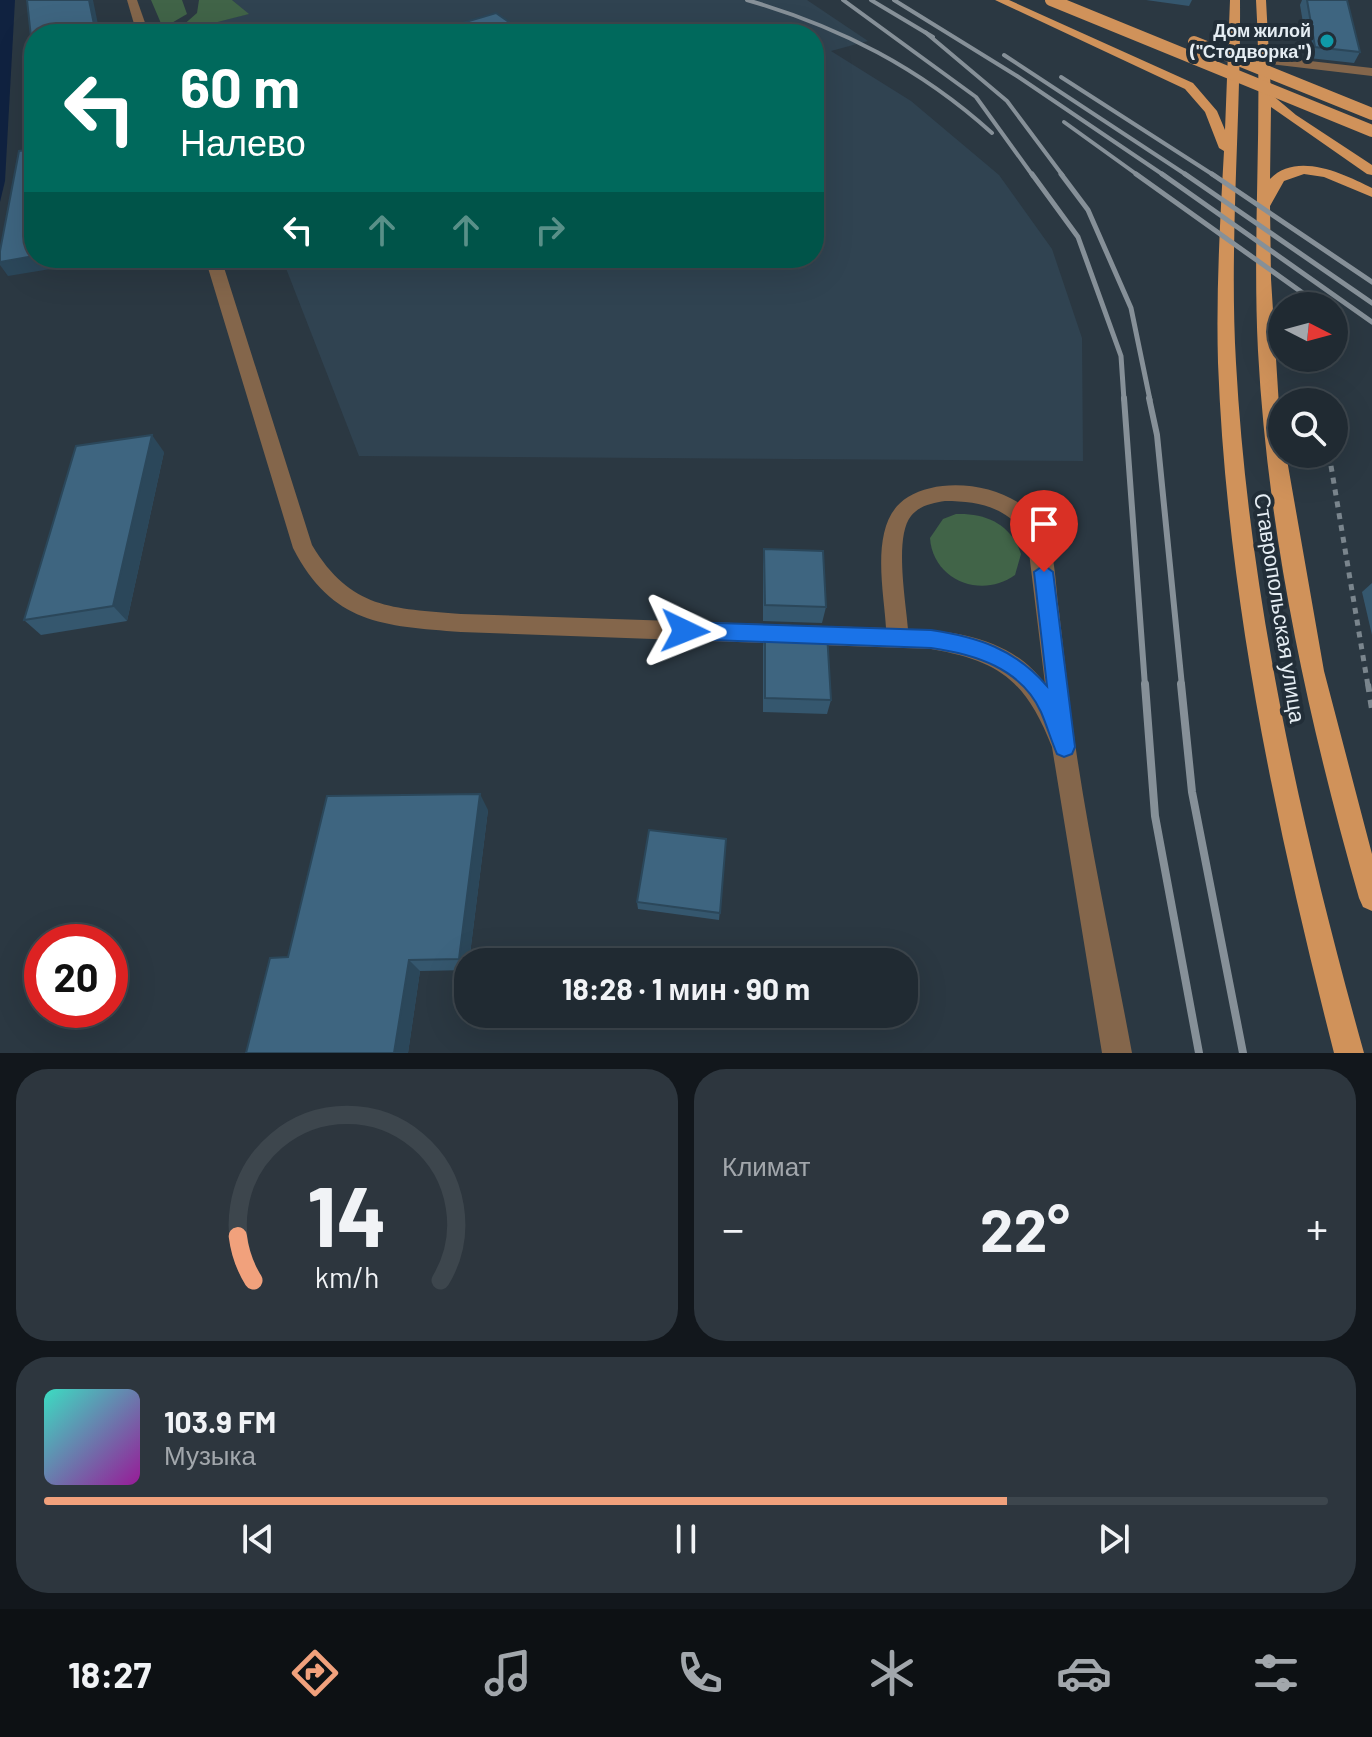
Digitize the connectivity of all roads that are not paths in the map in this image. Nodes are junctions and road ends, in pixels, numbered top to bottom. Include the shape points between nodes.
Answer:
1 (132, 0) edge
2 (1000, 0) edge
3 (1051, 0) edge
4 (1087, 0) edge
5 (1235, 0) edge
6 (1261, 0) edge
7 (1101, 5) dead end
8 (140, 24) edge
9 (1186, 38) dead end
10 (1266, 60) junction
11 (1372, 72) edge
12 (1267, 97) junction
13 (1372, 114) edge
14 (1372, 131) edge
15 (1230, 160) junction
16 (1372, 171) edge
17 (1372, 193) edge
18 (1264, 206) junction
19 (216, 268) edge
20 (898, 638) junction
21 (1064, 747) junction
22 (1372, 898) edge
23 (1117, 1053) edge
24 (1349, 1053) edge

1 - 8 lane
2 - 15 main road via 1189,86 1211,111
3 - 14 main road, bridge
4 - 7 main road
5 - 15 main road, Ставропольская улица
6 - 10 main road, Ставропольская улица
9 - 13 main road, bridge
10 - 11 lane
10 - 12 main road, Ставропольская улица
12 - 16 main road
12 - 18 main road, Ставропольская улица
15 - 24 main road, Ставропольская улица via 1226,360 1241,546 1294,840
17 - 18 main road via 1326,174 1290,173 1274,184
18 - 22 main road, Ставропольская улица via 1263,278 1283,497 1315,672
19 - 20 lane via 303,548 323,580 352,604 408,618 461,623
20 - 21 lane via 967,644 998,655 1049,704
20 - 21 lane via 894,543 898,519 909,505 952,494 984,497 1014,510 1040,543
21 - 23 lane

